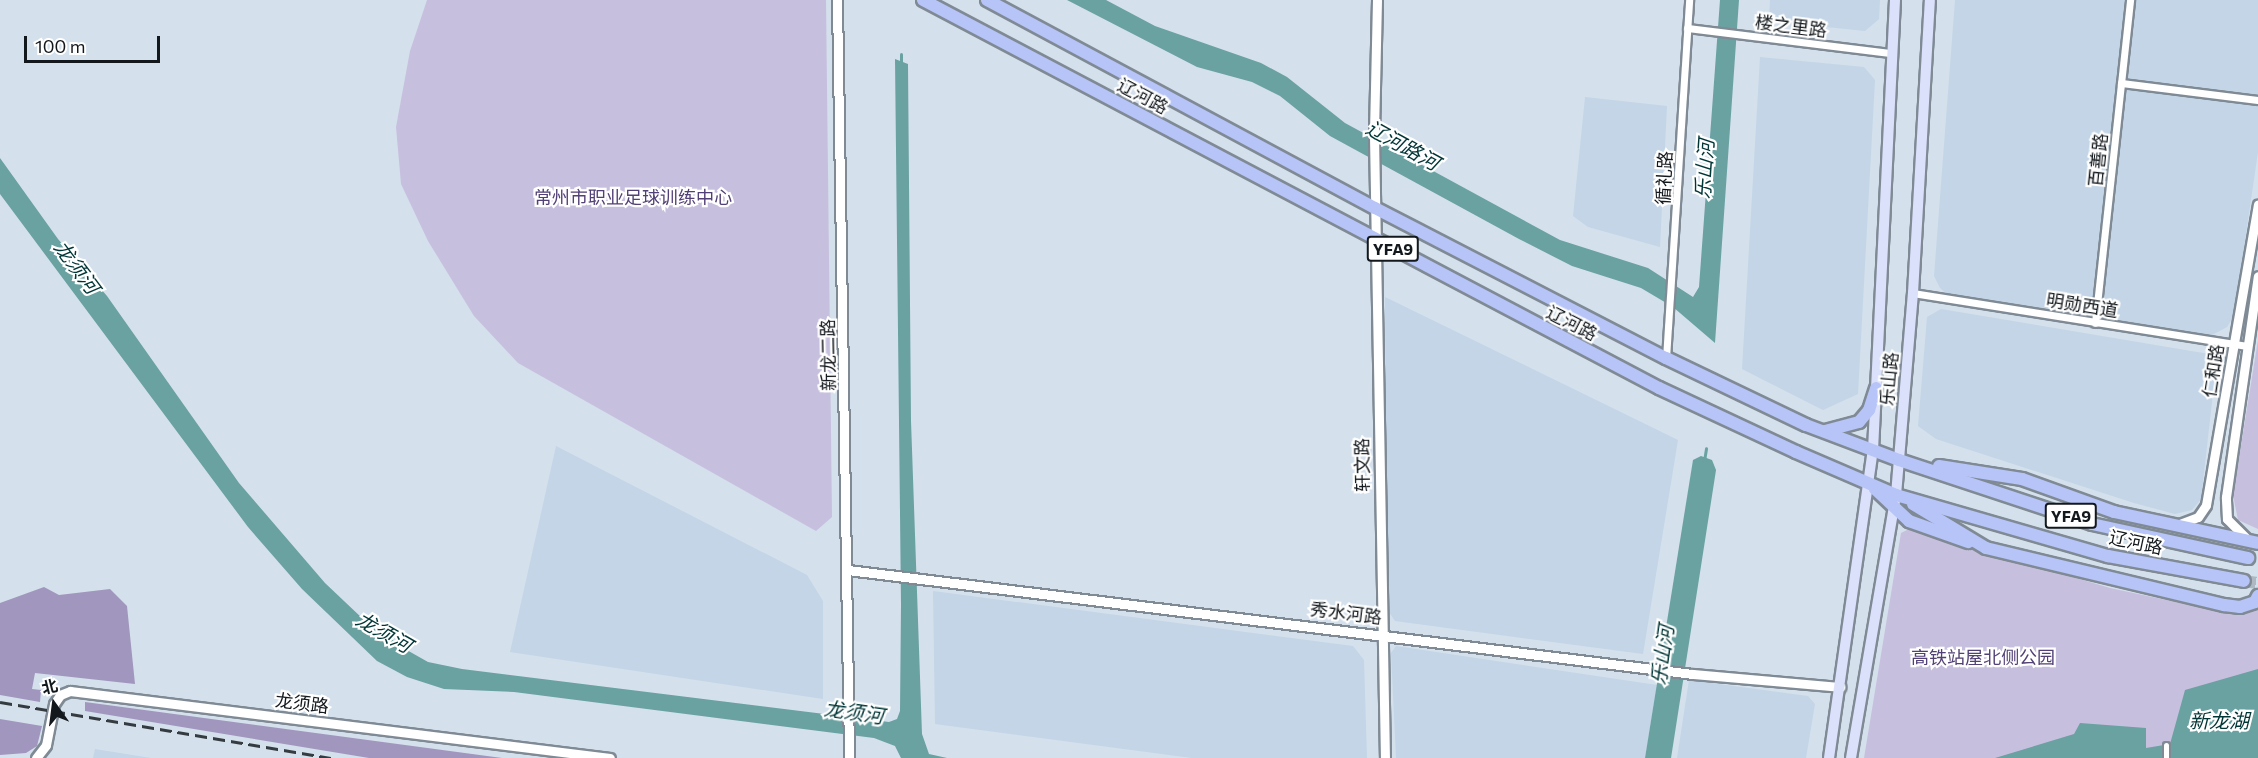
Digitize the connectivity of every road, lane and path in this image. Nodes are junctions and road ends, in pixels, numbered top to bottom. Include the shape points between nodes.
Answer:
1 (837, 0) edge
2 (923, 0) edge
3 (987, 0) edge
4 (1377, 0) edge
5 (1689, 0) edge
6 (1895, 0) edge
7 (1930, 0) edge
8 (2130, 0) edge
9 (1687, 28) junction
10 (1892, 53) junction
11 (2121, 83) junction
12 (2258, 100) edge
13 (2258, 204) edge
14 (1375, 208) junction
15 (1375, 240) junction
16 (2258, 276) edge
17 (1913, 293) junction
18 (2095, 323) junction
19 (2234, 344) junction
20 (2247, 346) junction
21 (1666, 358) junction
22 (1876, 388) junction
23 (1824, 431) junction
24 (1873, 450) junction
25 (1899, 460) junction
26 (1870, 484) junction
27 (1895, 501) junction
28 (2177, 525) junction
29 (2246, 538) junction
30 (2258, 543) edge
31 (2248, 558) dead end
32 (848, 570) junction
33 (2244, 581) tunnel mouth
34 (2258, 596) edge
35 (1383, 634) junction
36 (1840, 687) junction
37 (2166, 745) dead end
38 (36, 758) edge
39 (610, 758) edge
40 (849, 758) edge
41 (1385, 758) edge
42 (1829, 758) edge
43 (1851, 758) edge
44 (2166, 758) edge

1 - 32 street, 新龙二路
2 - 15 main road, 辽河路 / YFA9
3 - 14 main road, 辽河路 / YFA9
4 - 14 street, 轩文路
5 - 9 street, 循礼路
6 - 10 main road, 乐山路
7 - 17 main road, 乐山路
8 - 11 street, 百善路
9 - 10 street, 楼之里路
9 - 21 street, 循礼路
10 - 22 main road, 乐山路
11 - 12 street
11 - 18 street, 百善路
13 - 19 street, 仁和路
14 - 15 street, 轩文路
14 - 21 main road, 辽河路 / YFA9
15 - 26 main road, 辽河路 / YFA9 via 1659,388
15 - 35 street, 轩文路
16 - 20 street, 仁和路
17 - 18 street, 明勋西道
17 - 25 main road, 乐山路
18 - 19 street, 明勋西道
19 - 20 street, 明勋西道
19 - 28 street, 仁和路 via 2206,505 2198,517
20 - 29 street, 仁和路 via 2226,497 2228,519
21 - 23 main road, 辽河路 / YFA9
22 - 23 main road via 1869,410 1859,422
22 - 24 main road, 乐山路
23 - 24 main road, 辽河路 / YFA9
24 - 25 main road, 辽河路 / YFA9
24 - 26 main road, 乐山路
25 - 27 main road, 乐山路
25 - 28 main road via 2022,479 2114,512
25 - 31 main road, 辽河路 / YFA9 via 2121,532
26 - 27 main road, 辽河路 / YFA9
26 - 36 main road, 乐山路
27 - 33 main road, 辽河路 / YFA9 via 2108,556
27 - 34 main road via 1986,548 2224,605 2240,607 2255,602
27 - 43 main road, 乐山路
28 - 29 main road
29 - 30 main road
32 - 35 street, 秀水河路
32 - 40 street, 新龙二路
35 - 36 street, 秀水河路 via 1692,674
35 - 41 street, 轩文路
36 - 42 main road, 乐山路
37 - 44 street
38 - 39 street, 龙须路 via 46,746 54,704 60,695 70,691

